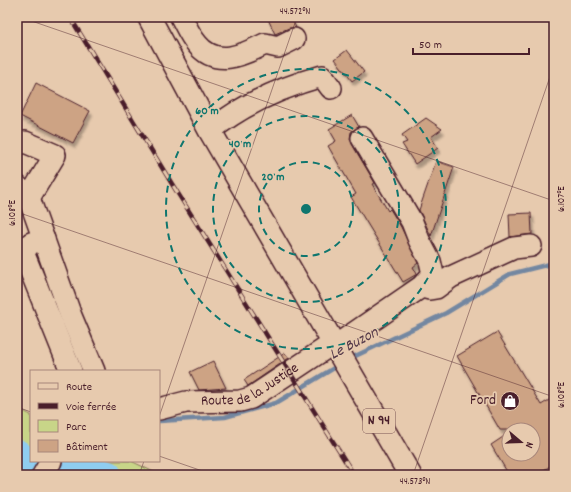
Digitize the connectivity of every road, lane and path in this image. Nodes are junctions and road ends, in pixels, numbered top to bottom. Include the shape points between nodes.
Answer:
1 (150, 17) edge
2 (180, 17) edge
3 (294, 40) dead end
4 (331, 88) dead end
5 (210, 130) junction
6 (362, 138) dead end
7 (17, 144) edge
8 (23, 192) edge
9 (44, 239) junction
10 (531, 246) dead end
11 (427, 281) junction
12 (340, 356) junction
13 (71, 370) edge
14 (94, 370) edge
15 (160, 409) edge
16 (50, 462) edge
17 (43, 475) edge
18 (410, 475) edge

1 - 5 main road, N 94
2 - 3 street via 197,44 210,55 226,59 244,55 265,44 278,47
4 - 5 street via 322,76 305,81 244,107
5 - 12 main road, N 94
6 - 11 street via 412,222 430,261
7 - 8 street via 26,142 55,155
8 - 9 street
9 - 13 street via 31,243 23,252
9 - 14 street via 71,316
10 - 11 street via 514,248 451,277 436,288 430,289
11 - 12 street, Route de la Justice via 344,340
12 - 15 street, Route de la Justice via 240,402 186,402
12 - 18 main road, N 94
16 - 17 street

